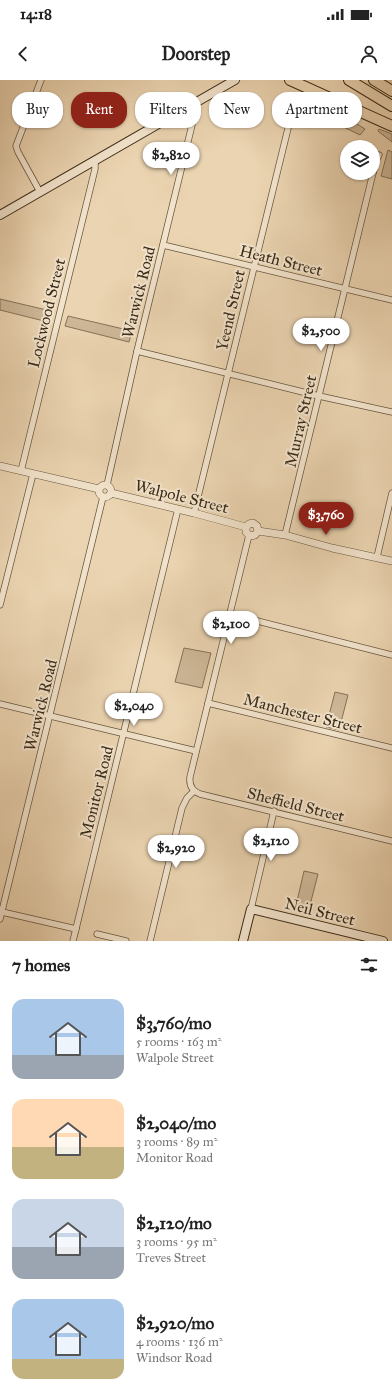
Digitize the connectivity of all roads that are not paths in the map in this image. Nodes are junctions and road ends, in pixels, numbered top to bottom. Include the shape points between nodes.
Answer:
1 (41, 80) edge
2 (235, 80) edge
3 (290, 80) edge
4 (349, 80) edge
5 (374, 80) edge
6 (301, 83) edge
7 (392, 91) edge
8 (201, 99) edge
9 (392, 106) edge
10 (392, 126) edge
11 (150, 128) edge
12 (191, 128) edge
13 (288, 128) edge
14 (95, 160) junction
15 (371, 180) edge
16 (40, 192) junction
17 (0, 215) edge
18 (163, 244) junction
19 (254, 267) junction
20 (345, 289) junction
21 (392, 300) edge
22 (137, 351) junction
23 (228, 373) junction
24 (319, 396) junction
25 (392, 412) edge
26 (0, 466) edge
27 (21, 471) junction
28 (33, 474) junction
29 (107, 485) junction
30 (99, 489) junction
31 (111, 493) junction
32 (392, 493) edge
33 (103, 497) junction
34 (178, 509) junction
35 (194, 513) junction
36 (246, 527) junction
37 (258, 531) junction
38 (249, 535) junction
39 (285, 535) junction
40 (377, 558) junction
41 (392, 561) edge
42 (0, 605) edge
43 (230, 614) junction
44 (392, 655) edge
45 (208, 703) junction
46 (0, 704) edge
47 (50, 717) junction
48 (123, 734) junction
49 (392, 748) edge
50 (196, 751) junction
51 (194, 791) junction
52 (274, 811) junction
53 (392, 841) edge
54 (251, 909) junction
55 (2, 912) junction
56 (0, 919) edge
57 (76, 930) junction
58 (97, 934) dead end
59 (73, 941) edge
60 (126, 941) edge
61 (150, 941) edge
62 (243, 941) edge
63 (383, 941) edge

1 - 16 street via 16,146
2 - 8 main road
3 - 6 highway
4 - 9 highway
5 - 7 highway
6 - 10 highway
11 - 14 main road
12 - 18 street, Warwick Road
13 - 19 street, Yeend Street
14 - 16 main road
14 - 27 street, Lockwood Street
15 - 20 street, Murray Street
16 - 17 main road
18 - 19 street, Heath Street
18 - 22 street, Warwick Road
19 - 20 street, Heath Street
19 - 23 street, Yeend Street
20 - 21 street, Heath Street
20 - 24 street, Murray Street
22 - 23 street
22 - 29 street, Warwick Road
23 - 24 street
23 - 35 street, Yeend Street
24 - 25 street
24 - 39 street, Murray Street
26 - 27 street
27 - 28 street
28 - 30 street
28 - 42 street
29 - 30 street via 102,485
29 - 31 street
30 - 33 street
31 - 33 street via 108,497
31 - 34 street, Walpole Street
32 - 40 street
33 - 47 street, Warwick Road
34 - 35 street, Walpole Street
34 - 48 street, Monitor Road
35 - 36 street, Walpole Street
36 - 37 street via 253,523
36 - 38 street
37 - 38 street via 254,535
37 - 39 street
38 - 43 street
39 - 40 street
40 - 41 street
43 - 44 street
43 - 45 street
45 - 49 street, Manchester Street
45 - 50 street
46 - 47 street
47 - 48 street
47 - 55 street, Warwick Road
48 - 50 street
48 - 57 street, Monitor Road
50 - 51 street via 190,780
51 - 52 street, Sheffield Street
51 - 61 street via 182,808
52 - 53 street, Sheffield Street
52 - 54 street
54 - 62 main road
54 - 63 main road, Neil Street
55 - 56 street, Warwick Road
55 - 57 street
57 - 59 street, Monitor Road
58 - 60 street

